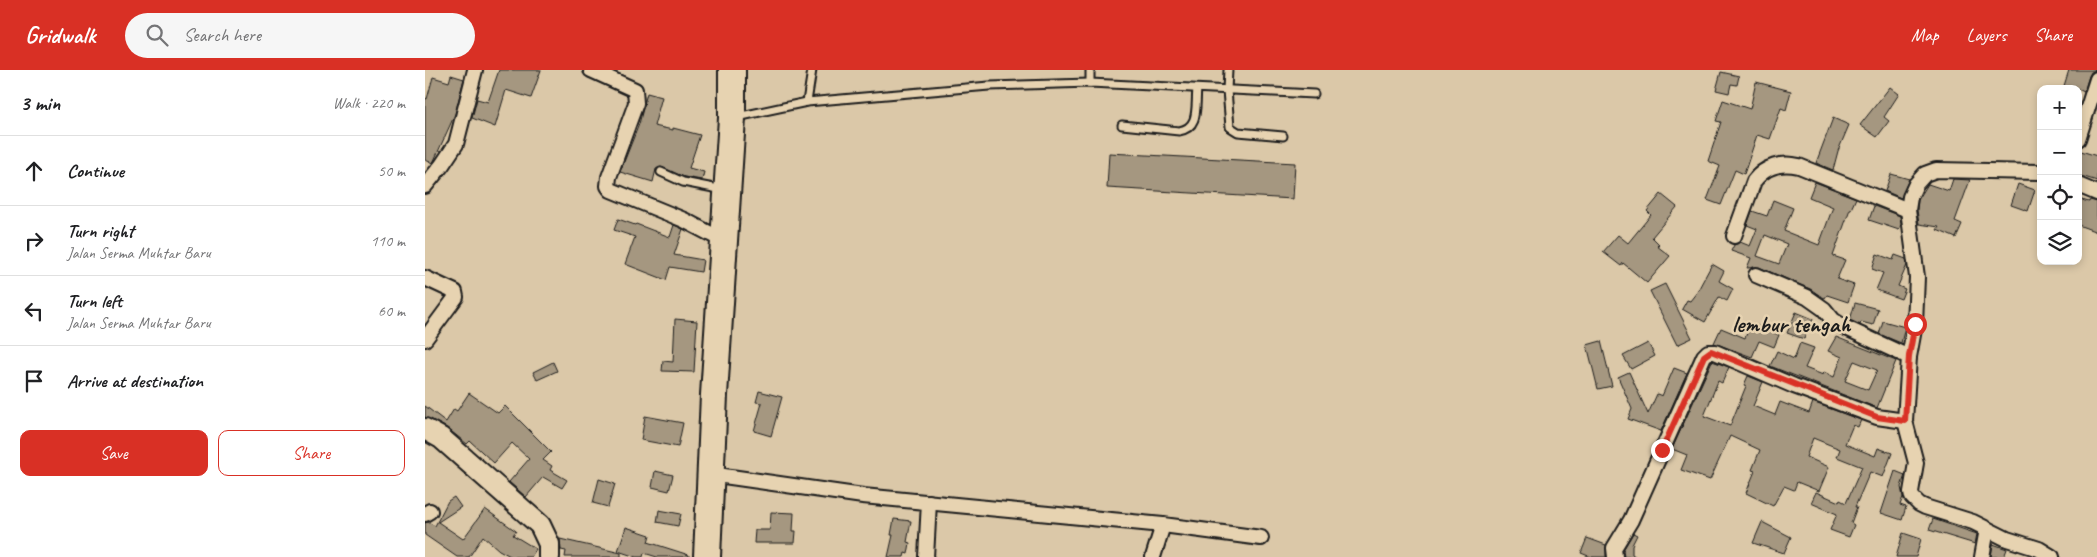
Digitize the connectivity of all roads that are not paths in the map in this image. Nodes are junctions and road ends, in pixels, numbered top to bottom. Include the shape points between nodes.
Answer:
1 (475, 70) edge
2 (591, 70) edge
3 (732, 70) edge
4 (812, 70) edge
5 (1090, 70) edge
6 (1228, 70) edge
7 (2097, 79) edge
8 (1090, 83) junction
9 (1197, 89) junction
10 (1227, 90) junction
11 (1314, 94) dead end
12 (807, 102) junction
13 (732, 118) junction
14 (1122, 125) dead end
15 (2081, 130) edge
16 (1283, 136) dead end
17 (661, 172) dead end
18 (2037, 172) edge
19 (425, 186) edge
20 (2082, 187) edge
21 (726, 190) junction
22 (2097, 193) edge
23 (1908, 210) junction
24 (1734, 236) dead end
25 (724, 240) junction
26 (1756, 275) dead end
27 (425, 278) edge
28 (425, 338) edge
29 (1909, 356) junction
30 (1905, 421) junction
31 (425, 429) edge
32 (710, 474) junction
33 (929, 502) junction
34 (1163, 525) junction
35 (1987, 529) junction
36 (1261, 538) dead end
37 (549, 557) edge
38 (707, 557) edge
39 (926, 557) edge
40 (1153, 557) edge
41 (1615, 557) edge
42 (1983, 557) edge
43 (2052, 557) edge

1 - 19 street via 456,144
2 - 25 street via 635,90 637,96 609,177 611,190
3 - 13 highway
4 - 12 lane
5 - 8 lane
6 - 10 lane
7 - 15 street
8 - 9 lane
8 - 12 lane via 989,86
9 - 10 lane
9 - 14 lane via 1194,124 1187,130
10 - 11 lane
10 - 16 lane via 1229,127 1238,132
12 - 13 lane
13 - 21 highway
17 - 21 lane via 683,182
18 - 23 street via 1936,170 1925,174 1916,184
20 - 22 street
21 - 25 highway
23 - 24 street via 1799,166 1781,164 1759,174 1754,181
23 - 29 street via 1917,277 1915,324
25 - 32 highway
26 - 29 street via 1807,297 1844,327
27 - 28 street via 455,292 456,297
29 - 30 street
30 - 35 street via 1916,463 1911,492 1914,501
30 - 41 street via 1877,417 1715,352 1708,352 1631,520 1614,548
31 - 37 street via 441,438 540,525 549,544
32 - 33 street
32 - 38 highway
33 - 34 street
33 - 39 street
34 - 36 street
34 - 40 street
35 - 42 street
35 - 43 street

